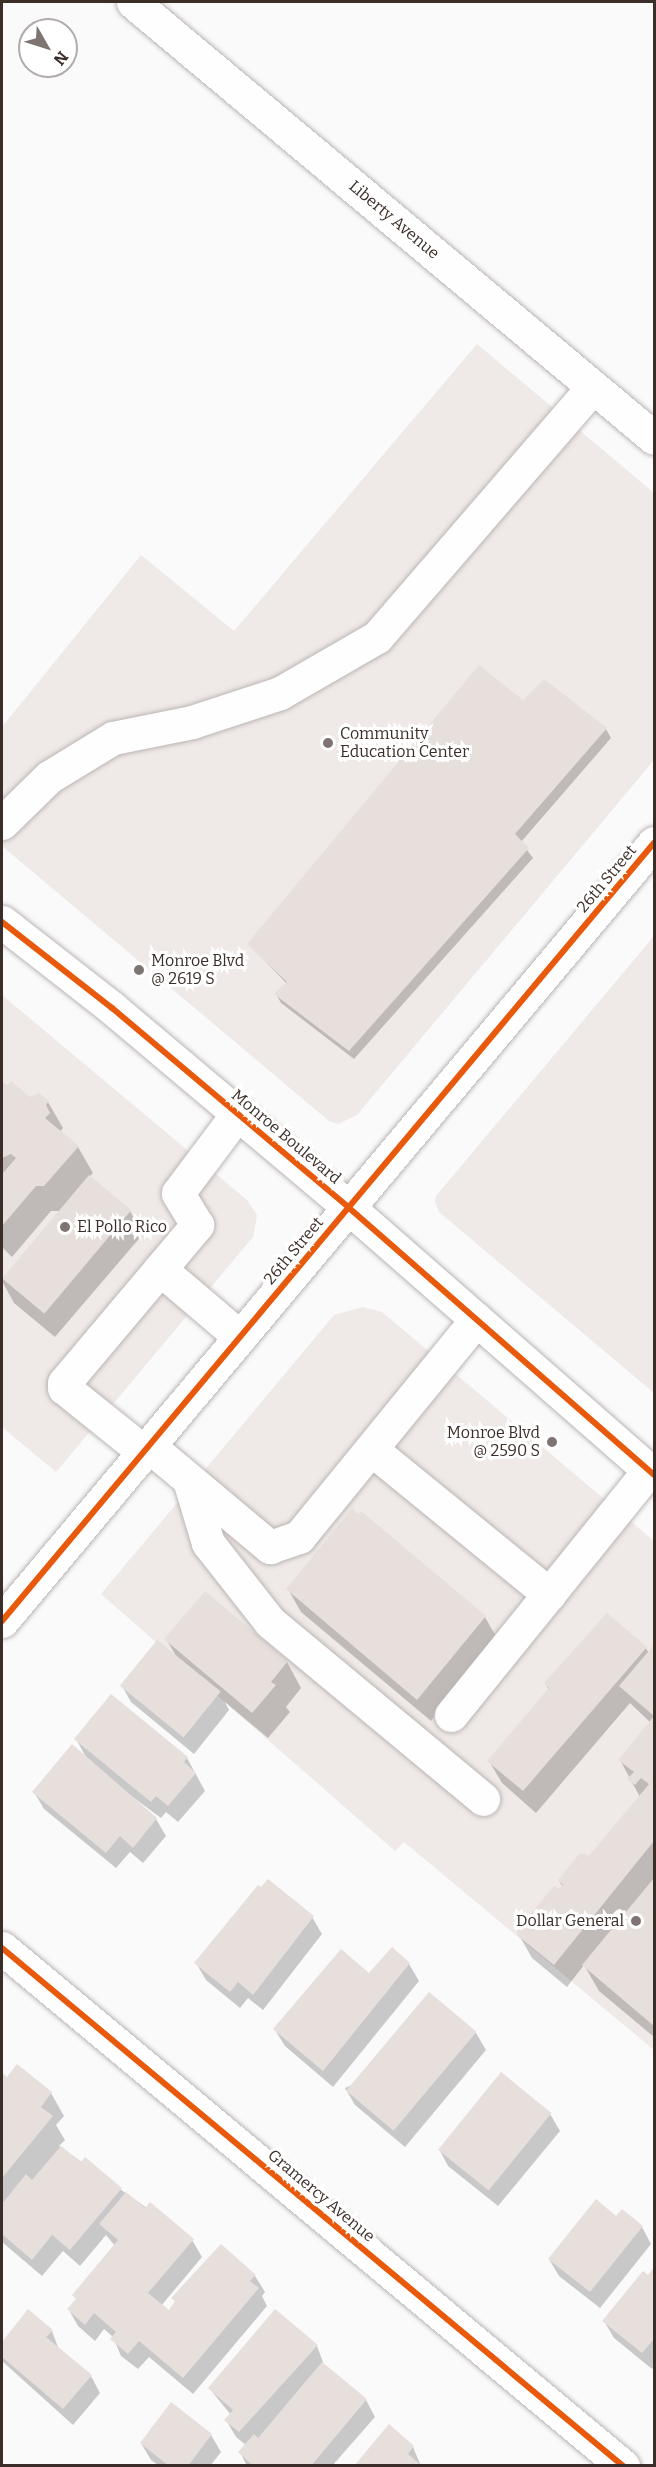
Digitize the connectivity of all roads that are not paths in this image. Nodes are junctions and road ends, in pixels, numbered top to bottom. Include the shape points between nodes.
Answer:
1 (133, 2) edge
2 (593, 387) junction
3 (654, 438) edge
4 (2, 823) edge
5 (654, 843) edge
6 (2, 922) edge
7 (237, 1114) junction
8 (348, 1207) junction
9 (160, 1269) junction
10 (477, 1319) junction
11 (240, 1337) junction
12 (146, 1449) junction
13 (371, 1449) junction
14 (652, 1473) edge
15 (189, 1480) junction
16 (549, 1594) junction
17 (2, 1621) edge
18 (451, 1715) dead end
19 (483, 1799) dead end
20 (2, 1948) edge
21 (622, 2466) edge

1 - 2 street, Liberty Avenue
2 - 3 street, Liberty Avenue
2 - 4 street via 377,637 280,693 192,722 113,738 49,777
5 - 8 street, 26th Street
6 - 7 street, Monroe Boulevard
7 - 8 street, Monroe Boulevard
7 - 9 street via 178,1192 197,1225
8 - 10 street, Monroe Boulevard
8 - 11 street, 26th Street
9 - 11 street
9 - 12 street via 64,1383 64,1388
10 - 13 street
10 - 14 street, Monroe Boulevard
11 - 12 street, 26th Street
12 - 15 street
12 - 17 street, 26th Street
13 - 15 street via 299,1537 270,1547
13 - 16 street
14 - 16 street
15 - 19 street via 208,1543 270,1622
16 - 18 street
20 - 21 street, Gramercy Avenue

